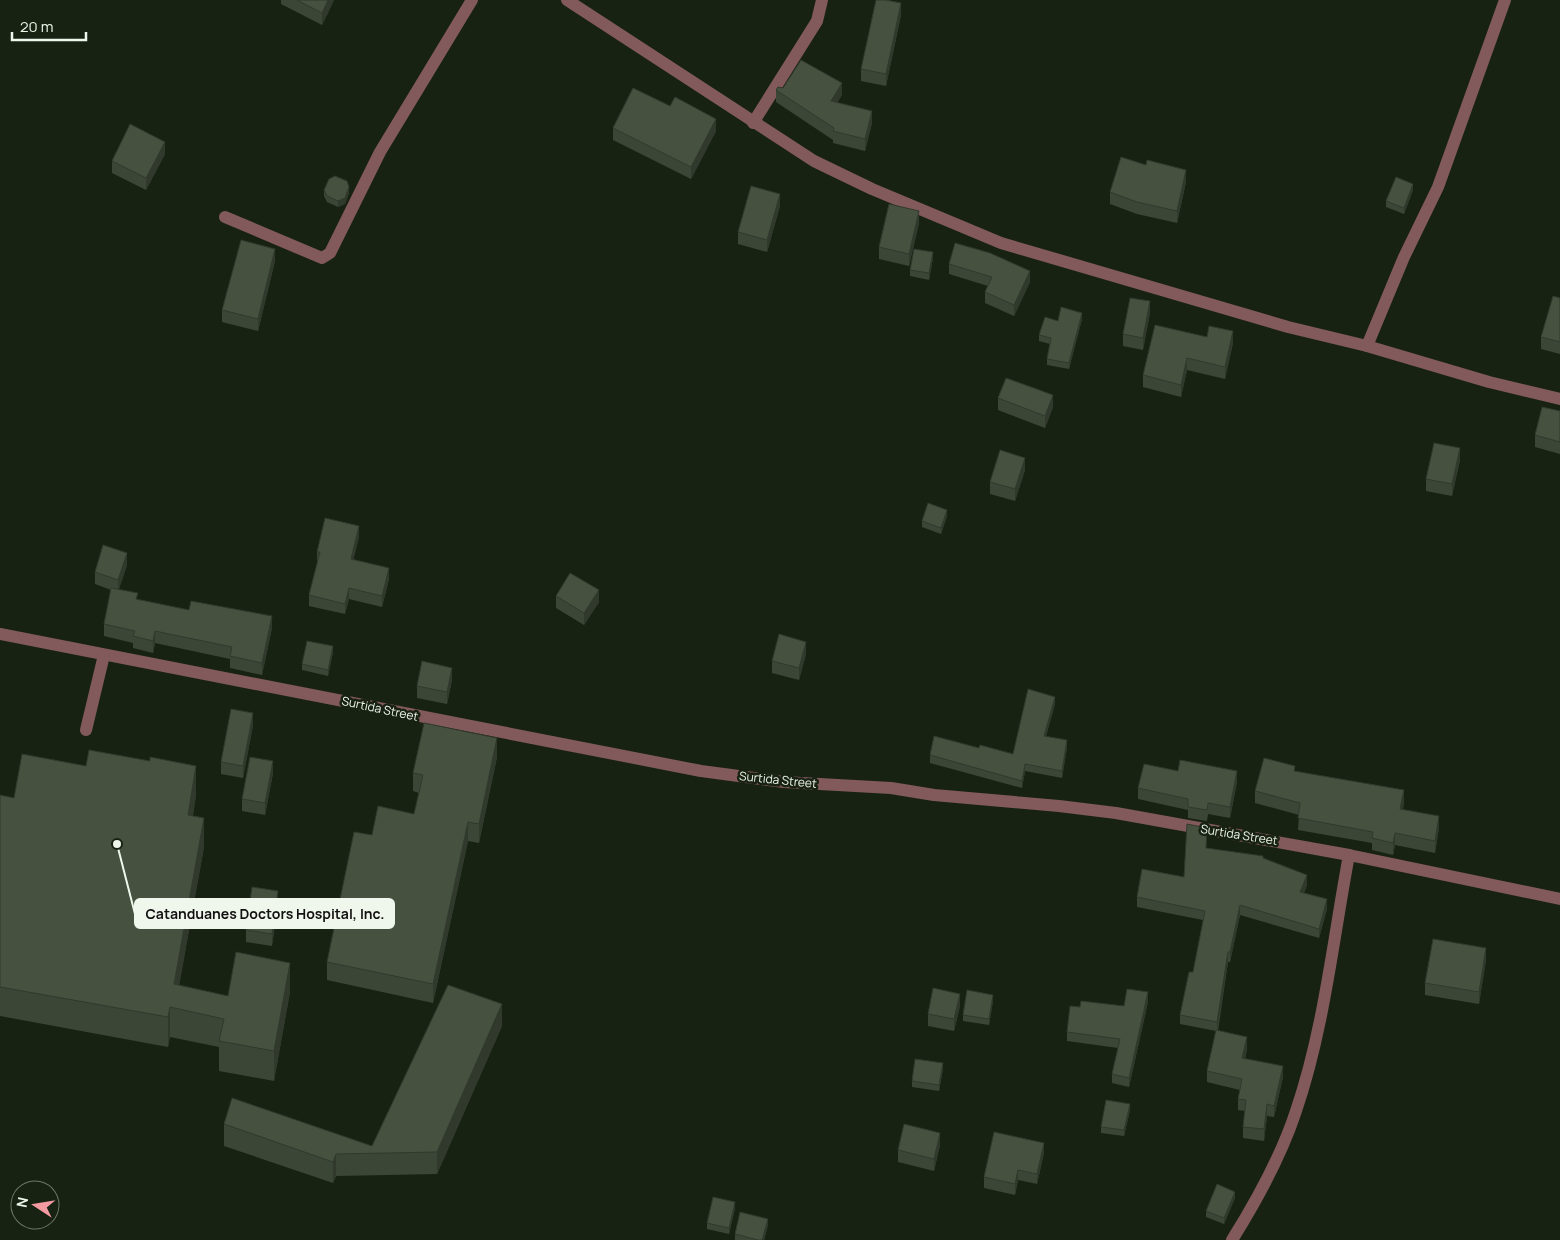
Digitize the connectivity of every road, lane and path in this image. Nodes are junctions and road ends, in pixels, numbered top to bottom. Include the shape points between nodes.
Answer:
1 (472, 0) edge
2 (567, 0) edge
3 (822, 0) edge
4 (1505, 0) edge
5 (753, 123) junction
6 (225, 217) dead end
7 (1367, 346) junction
8 (1560, 399) edge
9 (0, 634) edge
10 (104, 655) junction
11 (86, 730) dead end
12 (1348, 855) junction
13 (1560, 900) edge
14 (1232, 1240) edge

1 - 6 street via 380,152 330,253 322,258
2 - 5 street
3 - 5 street via 817,21
4 - 7 street via 1438,187
5 - 7 street via 836,172 1001,243 1288,327
7 - 8 street
9 - 10 street, Surtida Street
10 - 11 street
10 - 12 street, Surtida Street via 701,771 784,782 891,788 1116,813
12 - 13 street, Surtida Street
12 - 14 street via 1310,1062 1297,1111 1253,1207

